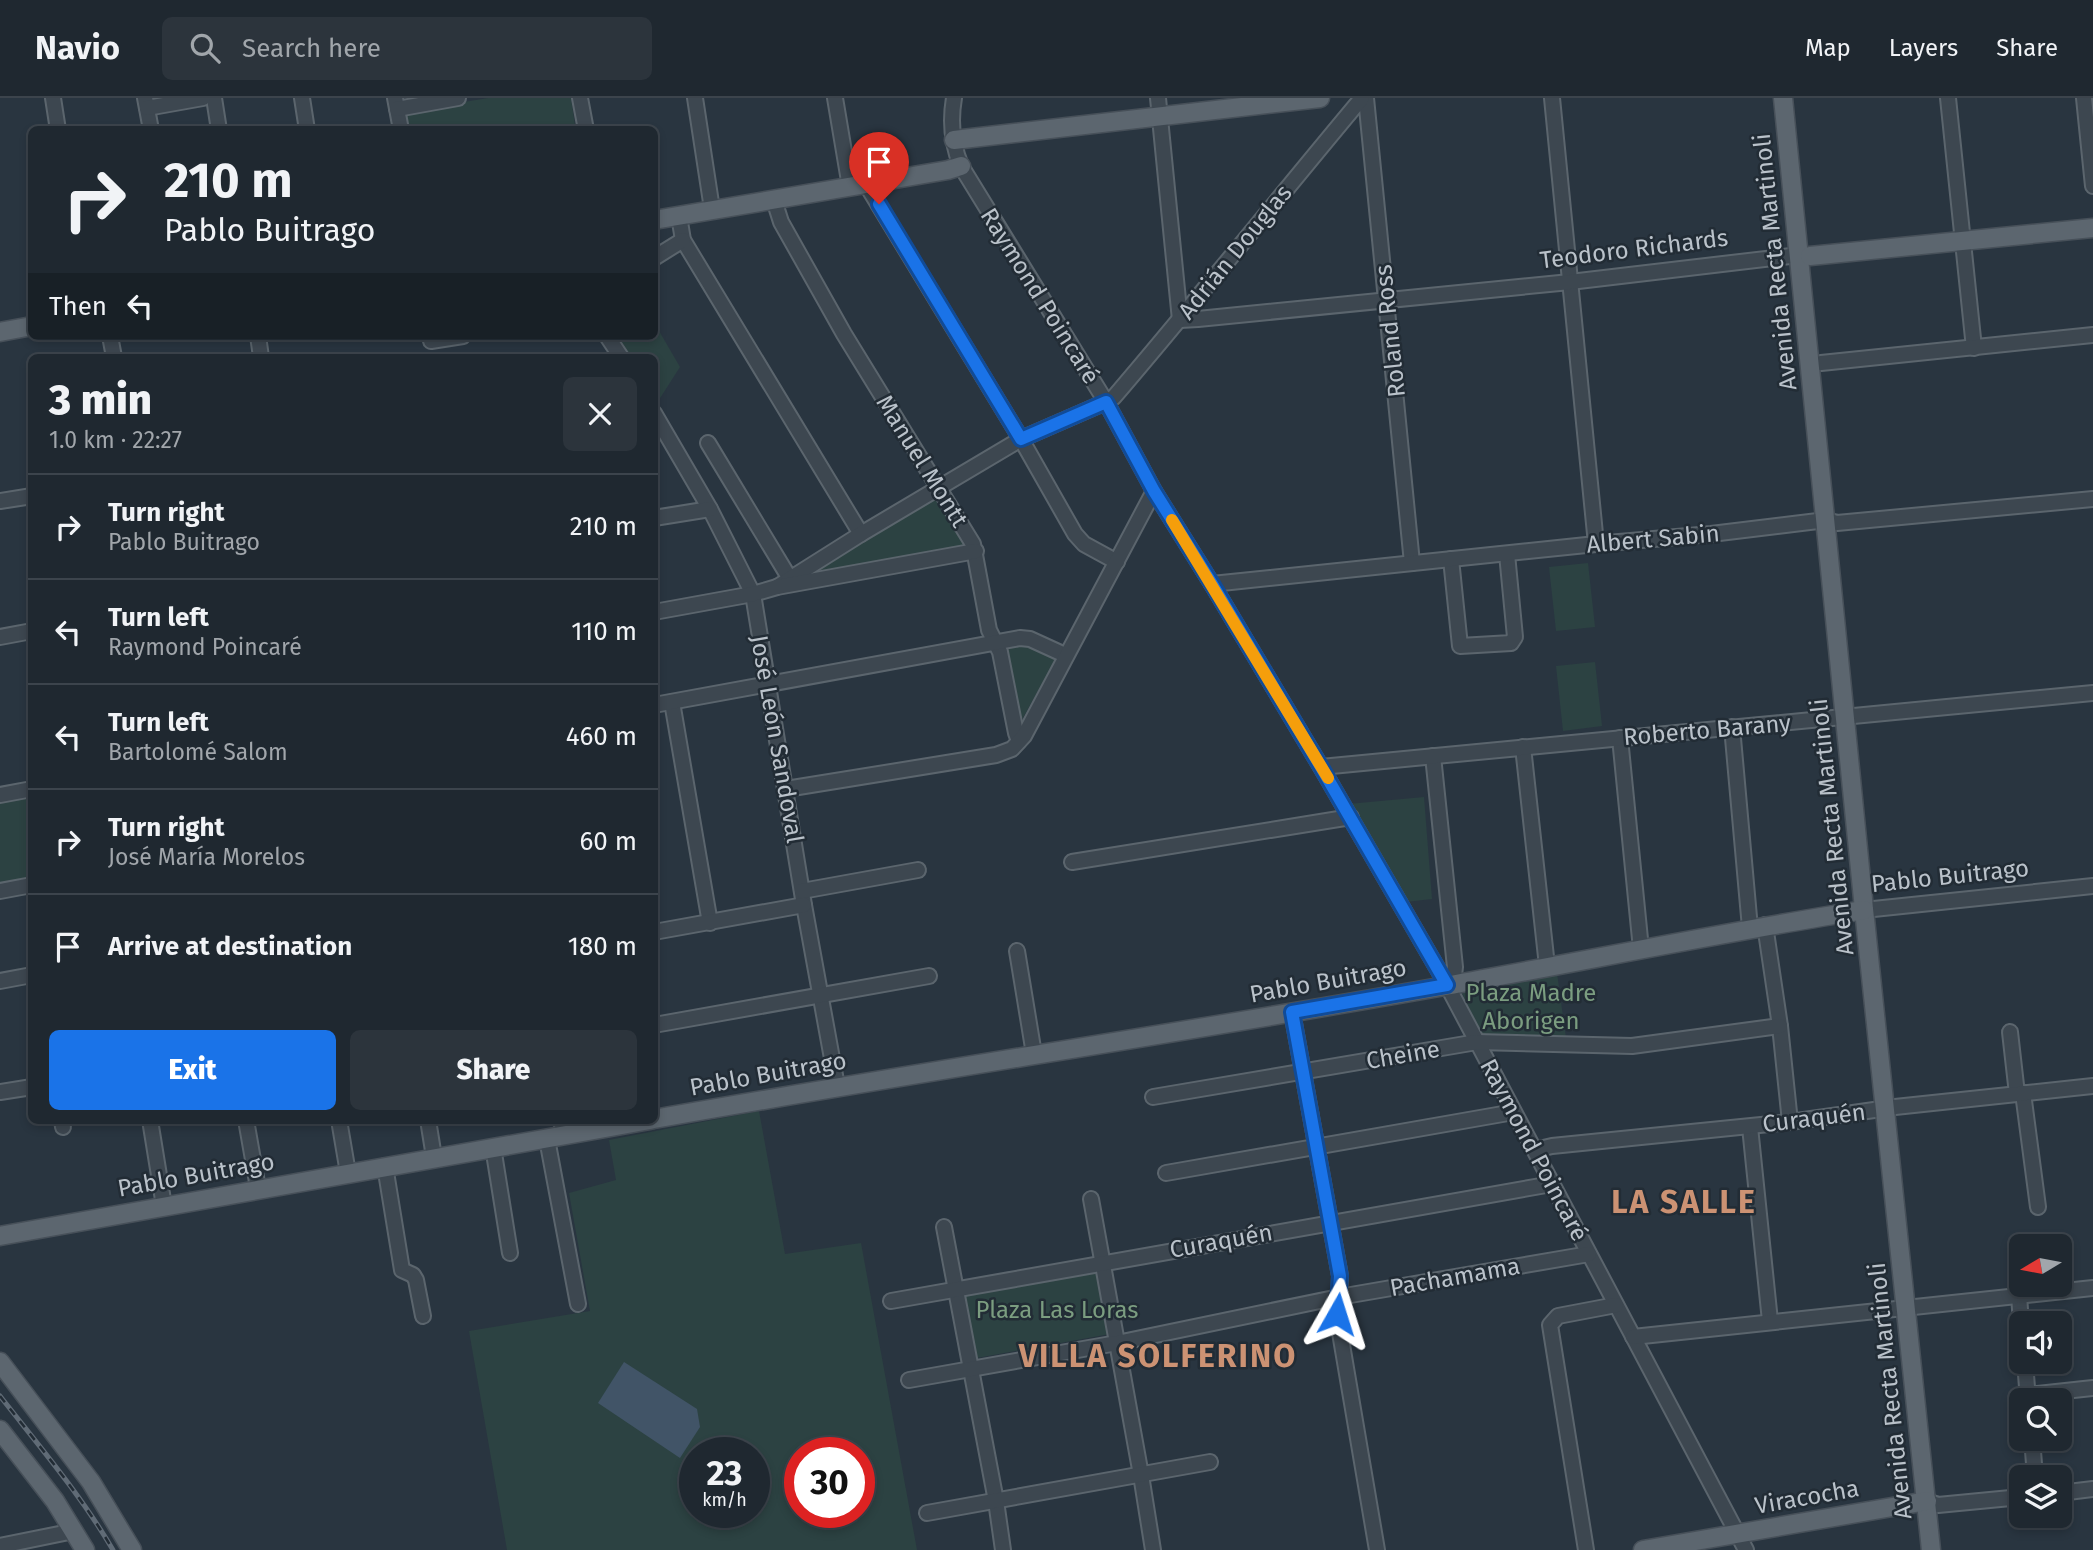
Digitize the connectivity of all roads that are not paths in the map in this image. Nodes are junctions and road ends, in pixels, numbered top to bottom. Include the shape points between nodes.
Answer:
1 (53, 98) edge
2 (203, 98) edge
3 (214, 98) edge
4 (302, 98) edge
5 (458, 98) edge
6 (580, 98) edge
7 (695, 98) edge
8 (835, 98) edge
9 (954, 98) edge
10 (1320, 98) edge
11 (1364, 98) edge
12 (1552, 98) edge
13 (1783, 98) edge
14 (1794, 98) edge
15 (1948, 98) edge
16 (2084, 98) edge
17 (146, 103) edge
18 (396, 103) edge
19 (1159, 107) edge
20 (57, 126) edge
21 (150, 126) edge
22 (218, 126) edge
23 (306, 126) edge
24 (400, 126) edge
25 (585, 126) edge
26 (954, 141) junction
27 (961, 166) junction
28 (858, 185) junction
29 (2093, 186) edge
30 (774, 200) junction
31 (712, 209) junction
32 (679, 216) junction
33 (658, 219) edge
34 (2093, 228) edge
35 (683, 240) junction
36 (1963, 242) junction
37 (1805, 255) junction
38 (658, 256) edge
39 (1570, 282) junction
40 (1388, 300) junction
41 (1180, 320) junction
42 (28, 327) edge
43 (0, 332) edge
44 (2093, 335) edge
45 (1974, 348) junction
46 (1821, 363) junction
47 (1106, 402) junction
48 (658, 420) edge
49 (1021, 439) junction
50 (708, 443) dead end
51 (939, 488) junction
52 (1154, 491) junction
53 (28, 497) edge
54 (2093, 499) edge
55 (0, 501) edge
56 (710, 509) junction
57 (658, 518) edge
58 (1831, 522) junction
59 (862, 534) junction
60 (1597, 544) junction
61 (976, 551) junction
62 (1507, 554) junction
63 (1451, 559) junction
64 (1117, 562) junction
65 (1412, 563) junction
66 (790, 579) junction
67 (1212, 584) junction
68 (777, 587) junction
69 (752, 594) junction
70 (658, 611) edge
71 (28, 632) edge
72 (0, 637) edge
73 (996, 643) junction
74 (1065, 654) junction
75 (767, 684) junction
76 (2093, 693) edge
77 (672, 702) junction
78 (658, 704) edge
79 (1851, 716) junction
80 (1732, 727) junction
81 (1620, 738) junction
82 (1019, 741) junction
83 (1523, 747) junction
84 (1433, 756) junction
85 (1321, 767) junction
86 (786, 789) junction
87 (28, 790) edge
88 (0, 795) edge
89 (1351, 817) junction
90 (1072, 862) dead end
91 (918, 870) dead end
92 (28, 886) edge
93 (2093, 886) edge
94 (0, 891) edge
95 (803, 898) junction
96 (1870, 909) junction
97 (710, 923) junction
98 (1758, 927) junction
99 (658, 931) edge
100 (1642, 949) junction
101 (1017, 951) dead end
102 (1547, 966) junction
103 (28, 976) edge
104 (929, 976) dead end
105 (0, 981) edge
106 (1450, 985) junction
107 (821, 995) junction
108 (1292, 1012) junction
109 (658, 1024) edge
110 (1780, 1026) junction
111 (2010, 1032) dead end
112 (1477, 1042) junction
113 (1034, 1055) junction
114 (1303, 1072) junction
115 (837, 1086) junction
116 (2093, 1086) edge
117 (28, 1088) edge
118 (0, 1093) edge
119 (2020, 1094) junction
120 (1153, 1097) dead end
121 (1890, 1108) junction
122 (1514, 1112) junction
123 (658, 1119) edge
124 (1790, 1122) junction
125 (151, 1124) edge
126 (247, 1124) edge
127 (340, 1124) edge
128 (429, 1124) edge
129 (617, 1124) edge
130 (1750, 1126) junction
131 (557, 1131) edge
132 (1316, 1146) junction
133 (493, 1147) junction
134 (1535, 1150) junction
135 (435, 1157) junction
136 (385, 1166) junction
137 (348, 1173) junction
138 (1166, 1173) dead end
139 (1552, 1184) junction
140 (258, 1188) junction
141 (1091, 1199) dead end
142 (164, 1206) junction
143 (2038, 1208) dead end
144 (1331, 1222) junction
145 (944, 1227) dead end
146 (0, 1236) edge
147 (510, 1253) dead end
148 (1589, 1254) junction
149 (1102, 1263) junction
150 (956, 1288) junction
151 (2093, 1288) edge
152 (2072, 1290) edge
153 (2009, 1296) edge
154 (1339, 1297) junction
155 (891, 1301) dead end
156 (578, 1304) dead end
157 (1616, 1305) junction
158 (1911, 1306) junction
159 (423, 1316) dead end
160 (1770, 1321) junction
161 (1633, 1337) junction
162 (1117, 1342) junction
163 (0, 1362) edge
164 (971, 1368) junction
165 (909, 1380) dead end
166 (2093, 1388) edge
167 (2072, 1391) edge
168 (0, 1430) edge
169 (1210, 1462) dead end
170 (1141, 1475) junction
171 (2093, 1489) edge
172 (2072, 1492) edge
173 (2009, 1498) edge
174 (996, 1501) junction
175 (1932, 1503) junction
176 (928, 1513) dead end
177 (74, 1531) junction
178 (1737, 1534) junction
179 (0, 1546) edge
180 (1666, 1548) edge
181 (85, 1550) edge
182 (132, 1550) edge
183 (1003, 1550) edge
184 (1153, 1550) edge
185 (1377, 1550) edge
186 (1586, 1550) edge
187 (1643, 1550) edge
188 (1746, 1550) edge
189 (1931, 1550) edge
190 (1942, 1550) edge

1 - 20 street
2 - 17 street
3 - 22 street
4 - 23 street
5 - 18 street
6 - 25 street
7 - 31 street
8 - 28 street
9 - 26 street, Raymond Poincaré
10 - 19 main road
11 - 40 street, Roland Ross
11 - 41 street, Adrián Douglas
12 - 39 street
13 - 37 main road, Avenida Recta Martinoli
14 - 37 main road, Avenida Recta Martinoli
15 - 36 street
16 - 29 street
17 - 21 street
18 - 24 street
19 - 26 main road
19 - 41 street
26 - 27 street, Raymond Poincaré
27 - 28 main road
27 - 47 street, Raymond Poincaré
28 - 30 main road
28 - 49 street
30 - 31 main road
30 - 51 street, Manuel Montt via 781,222 844,334
31 - 32 main road
32 - 33 main road
32 - 35 street
34 - 36 main road, Teodoro Richards
35 - 38 street
35 - 59 street
36 - 37 main road, Teodoro Richards
36 - 45 street
37 - 39 street, Teodoro Richards
37 - 46 main road, Avenida Recta Martinoli
37 - 58 main road, Avenida Recta Martinoli
39 - 40 street, Teodoro Richards
39 - 60 street
40 - 41 street, Teodoro Richards
40 - 65 street, Roland Ross
41 - 47 street, Adrián Douglas
42 - 43 main road
44 - 45 street
45 - 46 street
46 - 58 main road, Avenida Recta Martinoli
47 - 49 street
47 - 52 street, Raymond Poincaré
48 - 56 street, José León Sandoval
49 - 51 street
49 - 64 street via 1079,540
50 - 66 street
51 - 59 street
51 - 61 street, Manuel Montt
52 - 64 street
52 - 67 street, Raymond Poincaré
53 - 55 street
54 - 58 street, Albert Sabin
56 - 57 street
56 - 69 street, José León Sandoval
58 - 60 street, Albert Sabin
58 - 79 main road, Avenida Recta Martinoli
59 - 66 street
60 - 62 street, Albert Sabin
61 - 68 street
61 - 73 street, Manuel Montt via 989,629
62 - 63 street, Albert Sabin
62 - 63 street via 1515,637 1511,643 1460,646
63 - 65 street, Albert Sabin
64 - 74 street
65 - 67 street, Albert Sabin
66 - 68 street
67 - 85 street, Raymond Poincaré
68 - 69 street
69 - 70 street
69 - 75 street, José León Sandoval
71 - 72 street
73 - 74 street via 1030,639
73 - 75 street
73 - 82 street, Manuel Montt
74 - 82 street
75 - 77 street
75 - 86 street, José León Sandoval
76 - 79 street, Roberto Barany
77 - 78 street
77 - 97 street
79 - 80 street, Roberto Barany
79 - 96 main road, Avenida Recta Martinoli
80 - 81 street, Roberto Barany
80 - 98 street
81 - 83 street, Roberto Barany
81 - 100 street
82 - 86 street via 996,755
83 - 84 street, Roberto Barany
83 - 102 street
84 - 85 street, Roberto Barany
84 - 106 street via 1455,967
85 - 89 street, Raymond Poincaré
86 - 95 street, José León Sandoval
87 - 88 street
89 - 90 street
89 - 106 street, Raymond Poincaré
91 - 95 street
92 - 94 street
93 - 96 street, Pablo Buitrago
95 - 97 street
95 - 107 street, José León Sandoval
96 - 98 main road, Pablo Buitrago
96 - 121 main road, Avenida Recta Martinoli
97 - 99 street
98 - 100 main road, Pablo Buitrago
98 - 110 street
100 - 102 main road, Pablo Buitrago
101 - 113 street
102 - 106 main road, Pablo Buitrago
103 - 105 street
104 - 107 street
106 - 108 main road, Pablo Buitrago
106 - 112 street, Raymond Poincaré
107 - 109 street
107 - 115 street, José León Sandoval
108 - 113 main road, Pablo Buitrago
108 - 114 street
110 - 112 street, Cheine via 1632,1046
110 - 124 street
111 - 119 street
112 - 114 street, Cheine
112 - 122 street, Raymond Poincaré
113 - 115 main road, Pablo Buitrago
114 - 120 street, Cheine
114 - 132 street
115 - 123 main road, Pablo Buitrago
116 - 119 street, Curaquén
117 - 118 street
119 - 121 street, Curaquén
119 - 143 street
121 - 124 street, Curaquén
121 - 158 main road, Avenida Recta Martinoli
122 - 132 street
122 - 134 street, Raymond Poincaré
124 - 130 street, Curaquén
125 - 142 street
126 - 140 street
127 - 137 street
128 - 135 street
129 - 131 main road, Pablo Buitrago
130 - 134 street, Curaquén
130 - 160 street
131 - 133 main road, Pablo Buitrago
131 - 156 street
132 - 138 street
132 - 144 street
133 - 135 main road, Pablo Buitrago
133 - 147 street
134 - 139 street, Raymond Poincaré
135 - 136 main road, Pablo Buitrago
136 - 137 main road, Pablo Buitrago
136 - 159 street via 402,1269 416,1280
137 - 140 main road, Pablo Buitrago
139 - 144 street, Curaquén
139 - 148 street, Raymond Poincaré
140 - 142 main road, Pablo Buitrago
141 - 149 street
142 - 146 main road, Pablo Buitrago
144 - 149 street, Curaquén
144 - 154 street
145 - 150 street
148 - 154 street, Pachamama
148 - 157 street, Raymond Poincaré
149 - 150 street, Curaquén
149 - 162 street
150 - 155 street, Curaquén
150 - 164 street
151 - 152 street
153 - 158 street
154 - 162 street, Pachamama
154 - 185 street via 1338,1321
157 - 161 street, Raymond Poincaré
157 - 186 street via 1558,1316 1550,1325
158 - 160 street
158 - 175 main road, Avenida Recta Martinoli
160 - 161 street
161 - 178 street, Raymond Poincaré
162 - 164 street, Pachamama
162 - 170 street
163 - 182 main road via 84,1472
164 - 165 street, Pachamama
164 - 174 street
166 - 167 street
168 - 177 main road
169 - 170 street
170 - 174 street
170 - 184 street
171 - 172 street
173 - 175 street, Viracocha
174 - 176 street
174 - 183 street
175 - 178 main road, Viracocha
175 - 189 main road, Avenida Recta Martinoli
175 - 190 main road, Avenida Recta Martinoli
177 - 179 street
177 - 181 main road
178 - 180 main road, Viracocha
178 - 188 street, Raymond Poincaré
180 - 187 main road, Viracocha

